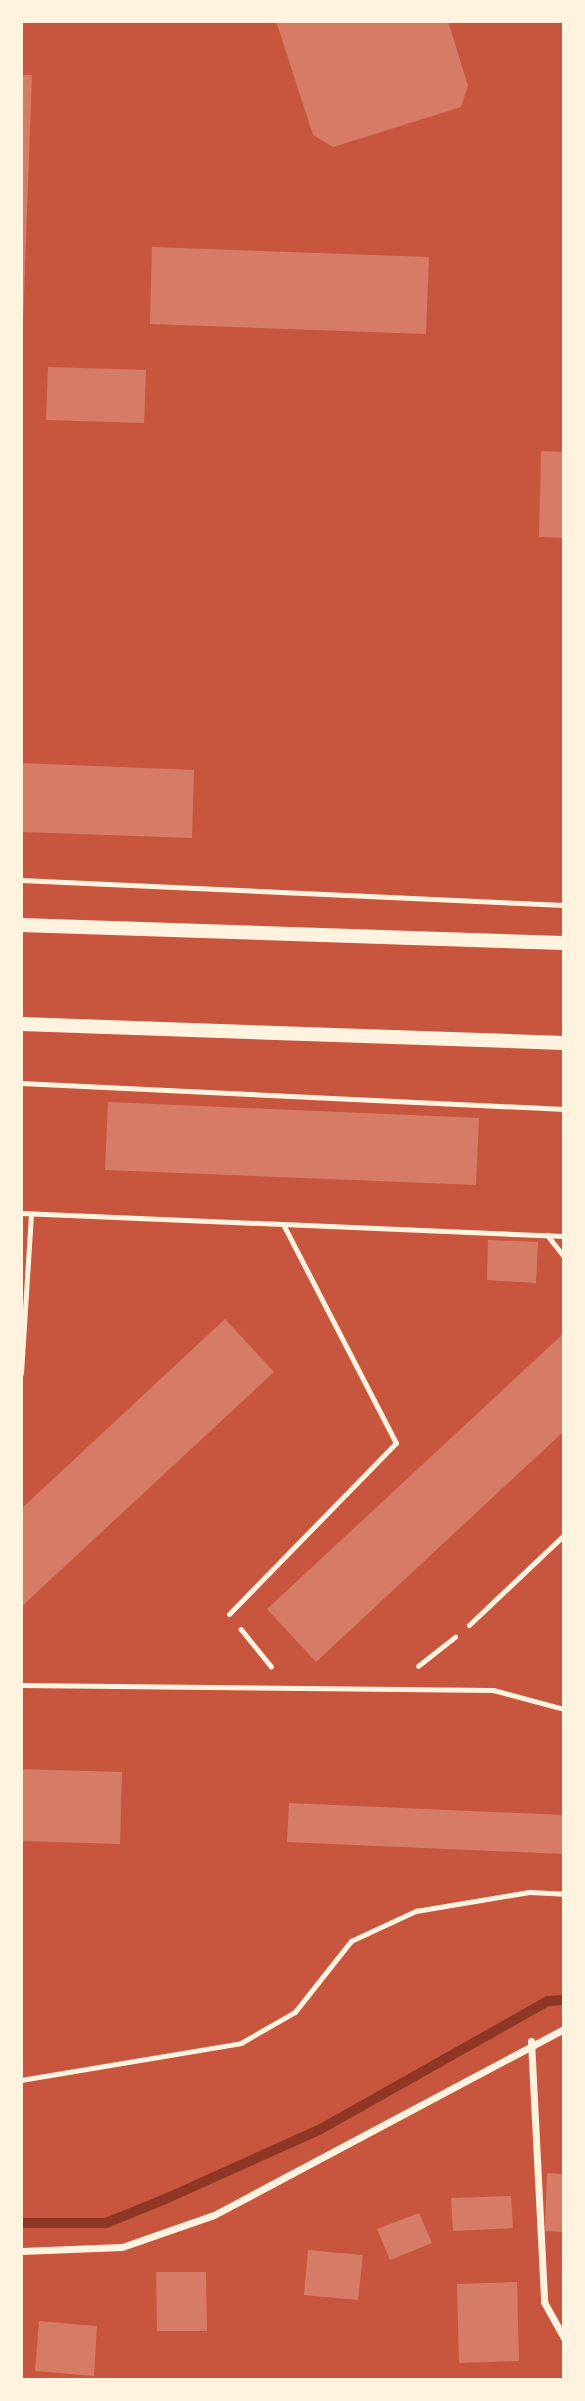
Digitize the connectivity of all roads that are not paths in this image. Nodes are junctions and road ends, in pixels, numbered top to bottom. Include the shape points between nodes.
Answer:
1 (21, 925) edge
2 (564, 943) edge
3 (21, 1024) edge
4 (564, 1043) edge
5 (21, 1213) edge
6 (30, 1213) junction
7 (283, 1224) junction
8 (547, 1235) junction
9 (564, 1236) edge
10 (564, 1257) edge
11 (21, 1373) edge
12 (564, 1535) edge
13 (229, 1615) road end
14 (469, 1625) road end
15 (21, 1685) edge
16 (564, 1709) edge
17 (564, 2029) edge
18 (531, 2041) junction
19 (21, 2250) edge
20 (564, 2338) edge

1 - 2 main road
3 - 4 main road
5 - 6 lane
6 - 7 lane
6 - 11 lane
7 - 8 lane
7 - 13 lane via 396,1443
8 - 9 lane
8 - 10 lane
12 - 14 lane
15 - 16 lane via 493,1690
17 - 18 street
18 - 19 street via 214,2215 122,2248
18 - 20 street via 544,2302

